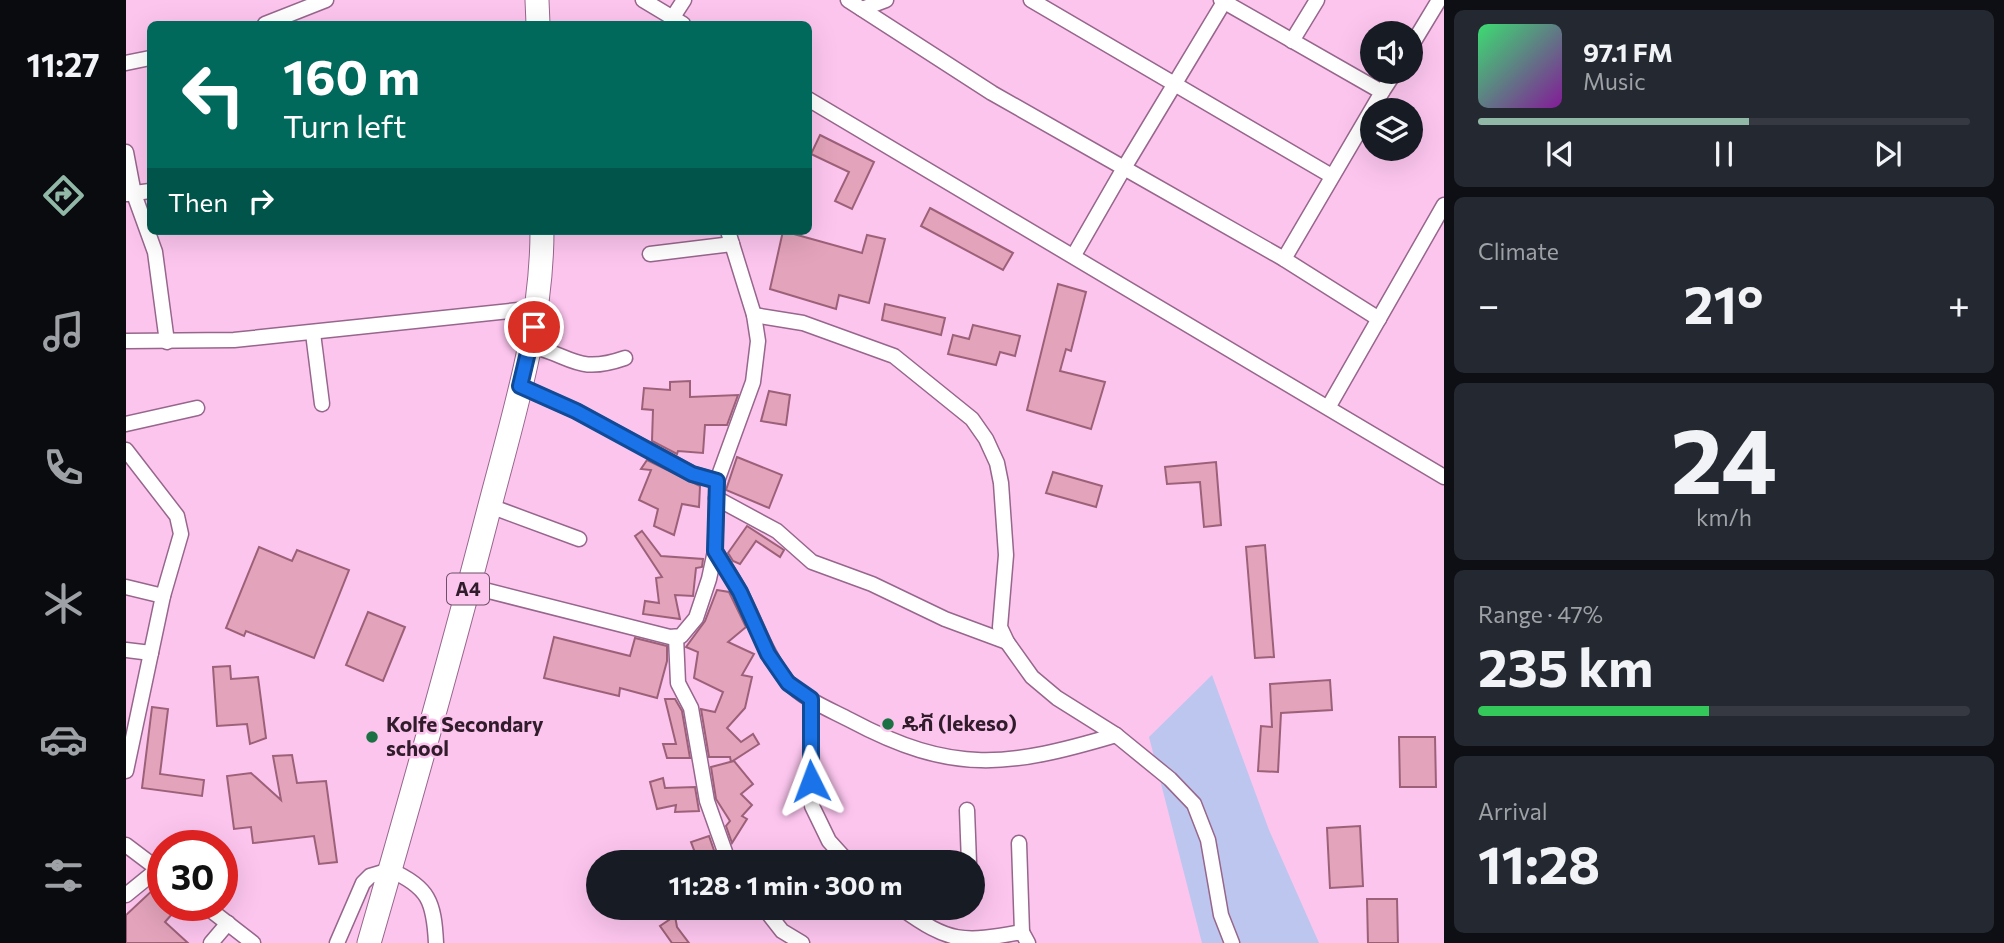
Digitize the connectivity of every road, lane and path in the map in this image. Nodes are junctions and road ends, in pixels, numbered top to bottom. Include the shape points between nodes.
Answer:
1 (326, 0) edge
2 (537, 0) edge
3 (643, 0) edge
4 (684, 0) edge
5 (848, 0) edge
6 (886, 0) edge
7 (1031, 0) edge
8 (1317, 0) edge
9 (1439, 0) edge
10 (1223, 1) edge
11 (862, 9) junction
12 (273, 21) edge
13 (538, 21) edge
14 (678, 21) edge
15 (1423, 26) edge
16 (1292, 41) junction
17 (147, 59) edge
18 (126, 63) edge
19 (1387, 84) edge
20 (1172, 85) junction
21 (1382, 92) junction
22 (812, 101) edge
23 (126, 152) edge
24 (1124, 169) junction
25 (1331, 175) junction
26 (130, 194) edge
27 (1444, 205) edge
28 (147, 234) edge
29 (147, 235) edge
30 (542, 235) edge
31 (730, 238) edge
32 (650, 254) dead end
33 (1074, 254) junction
34 (1284, 259) junction
35 (538, 308) junction
36 (754, 315) junction
37 (1379, 319) junction
38 (313, 333) junction
39 (126, 341) edge
40 (167, 342) junction
41 (530, 345) junction
42 (625, 358) dead end
43 (520, 386) junction
44 (322, 404) dead end
45 (1329, 406) junction
46 (197, 408) dead end
47 (126, 424) edge
48 (126, 450) edge
49 (1444, 477) edge
50 (717, 481) junction
51 (716, 498) junction
52 (490, 506) junction
53 (579, 539) dead end
54 (715, 551) junction
55 (469, 586) junction
56 (126, 587) edge
57 (163, 596) junction
58 (676, 637) junction
59 (1007, 642) junction
60 (126, 650) edge
61 (151, 653) junction
62 (811, 699) junction
63 (1116, 735) junction
64 (127, 765) edge
65 (967, 810) dead end
66 (1019, 843) dead end
67 (126, 845) edge
68 (725, 850) edge
69 (837, 850) edge
70 (969, 850) edge
71 (147, 861) edge
72 (390, 870) junction
73 (147, 880) edge
74 (126, 895) edge
75 (773, 920) edge
76 (918, 920) edge
77 (225, 921) edge
78 (228, 923) junction
79 (1025, 938) edge
80 (211, 943) edge
81 (253, 943) edge
82 (337, 943) edge
83 (369, 943) edge
84 (436, 943) edge
85 (802, 943) edge
86 (1232, 943) edge

1 - 12 street
2 - 13 main road
3 - 14 street
4 - 14 street
5 - 11 street
6 - 11 street
7 - 20 street
8 - 16 street
9 - 15 street
10 - 16 street
10 - 20 street
11 - 24 street via 992,93
16 - 21 street
17 - 18 street
19 - 21 street
20 - 24 street
20 - 25 street
21 - 25 street
22 - 33 street
23 - 26 street
24 - 33 street
24 - 34 street
25 - 34 street
26 - 28 street
27 - 37 street
29 - 40 street via 155,253
30 - 35 main road, A4
31 - 32 street
31 - 36 street
33 - 45 street
34 - 37 street
35 - 38 street
35 - 41 main road, A4
36 - 50 street via 758,341 753,382
36 - 59 street via 803,323 894,356 972,419 997,463 1001,483 1006,555 1000,627
37 - 45 street
38 - 40 street
38 - 44 street
39 - 40 street
41 - 42 street via 585,366
41 - 43 main road, A4
43 - 50 street via 692,474
43 - 52 main road, A4
45 - 49 street
46 - 47 street
48 - 57 street via 181,525
50 - 51 street
51 - 54 street
51 - 59 street via 777,531 812,562
52 - 53 street
52 - 55 main road, A4
54 - 58 street via 696,618
54 - 62 street via 768,654 788,683
55 - 58 street
55 - 72 main road, A4
56 - 57 street
57 - 61 street
58 - 68 street via 678,683 691,708 707,801
59 - 63 street via 1032,677
60 - 61 street
61 - 64 street
62 - 63 street via 875,734 947,758 1028,759
62 - 69 street via 812,806
63 - 86 street via 1170,779 1201,817 1221,915
65 - 70 street
66 - 79 street
67 - 71 street
72 - 82 street via 363,883
72 - 83 main road, A4
72 - 84 street via 411,879 429,899
73 - 74 street
75 - 85 street
76 - 79 street via 937,934 959,939
77 - 78 street
78 - 80 street
78 - 81 street

